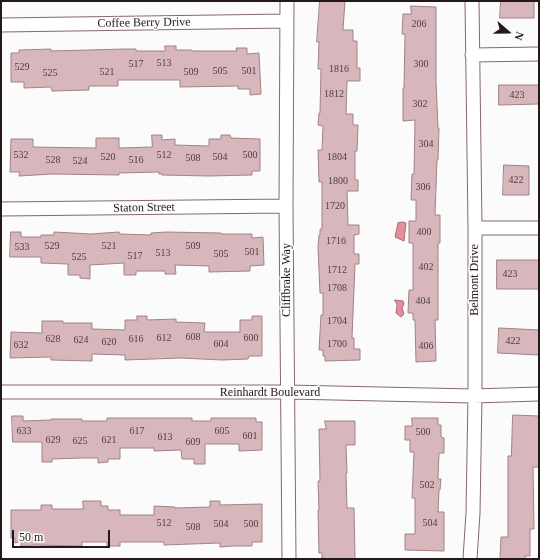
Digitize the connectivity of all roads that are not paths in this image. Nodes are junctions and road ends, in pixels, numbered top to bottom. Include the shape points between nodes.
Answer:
1 (287, 1) edge
2 (472, 1) edge
3 (287, 21) junction
4 (1, 25) edge
5 (539, 54) edge
6 (472, 55) junction
7 (286, 206) junction
8 (1, 209) edge
9 (476, 228) junction
10 (539, 228) edge
11 (1, 392) edge
12 (288, 392) junction
13 (539, 394) edge
14 (475, 396) junction
15 (289, 559) edge
16 (470, 559) edge

1 - 3 street, Cliffbrake Way
2 - 6 street, Belmont Drive
3 - 4 street, Coffee Berry Drive
3 - 7 street, Cliffbrake Way
5 - 6 street
6 - 9 street, Belmont Drive
7 - 8 street, Staton Street
7 - 12 street, Cliffbrake Way
9 - 10 street
9 - 14 street, Belmont Drive
11 - 12 street, Reinhardt Boulevard
12 - 14 street, Reinhardt Boulevard
12 - 15 street, Cliffbrake Way
13 - 14 street, Reinhardt Boulevard
14 - 16 street, Belmont Drive

